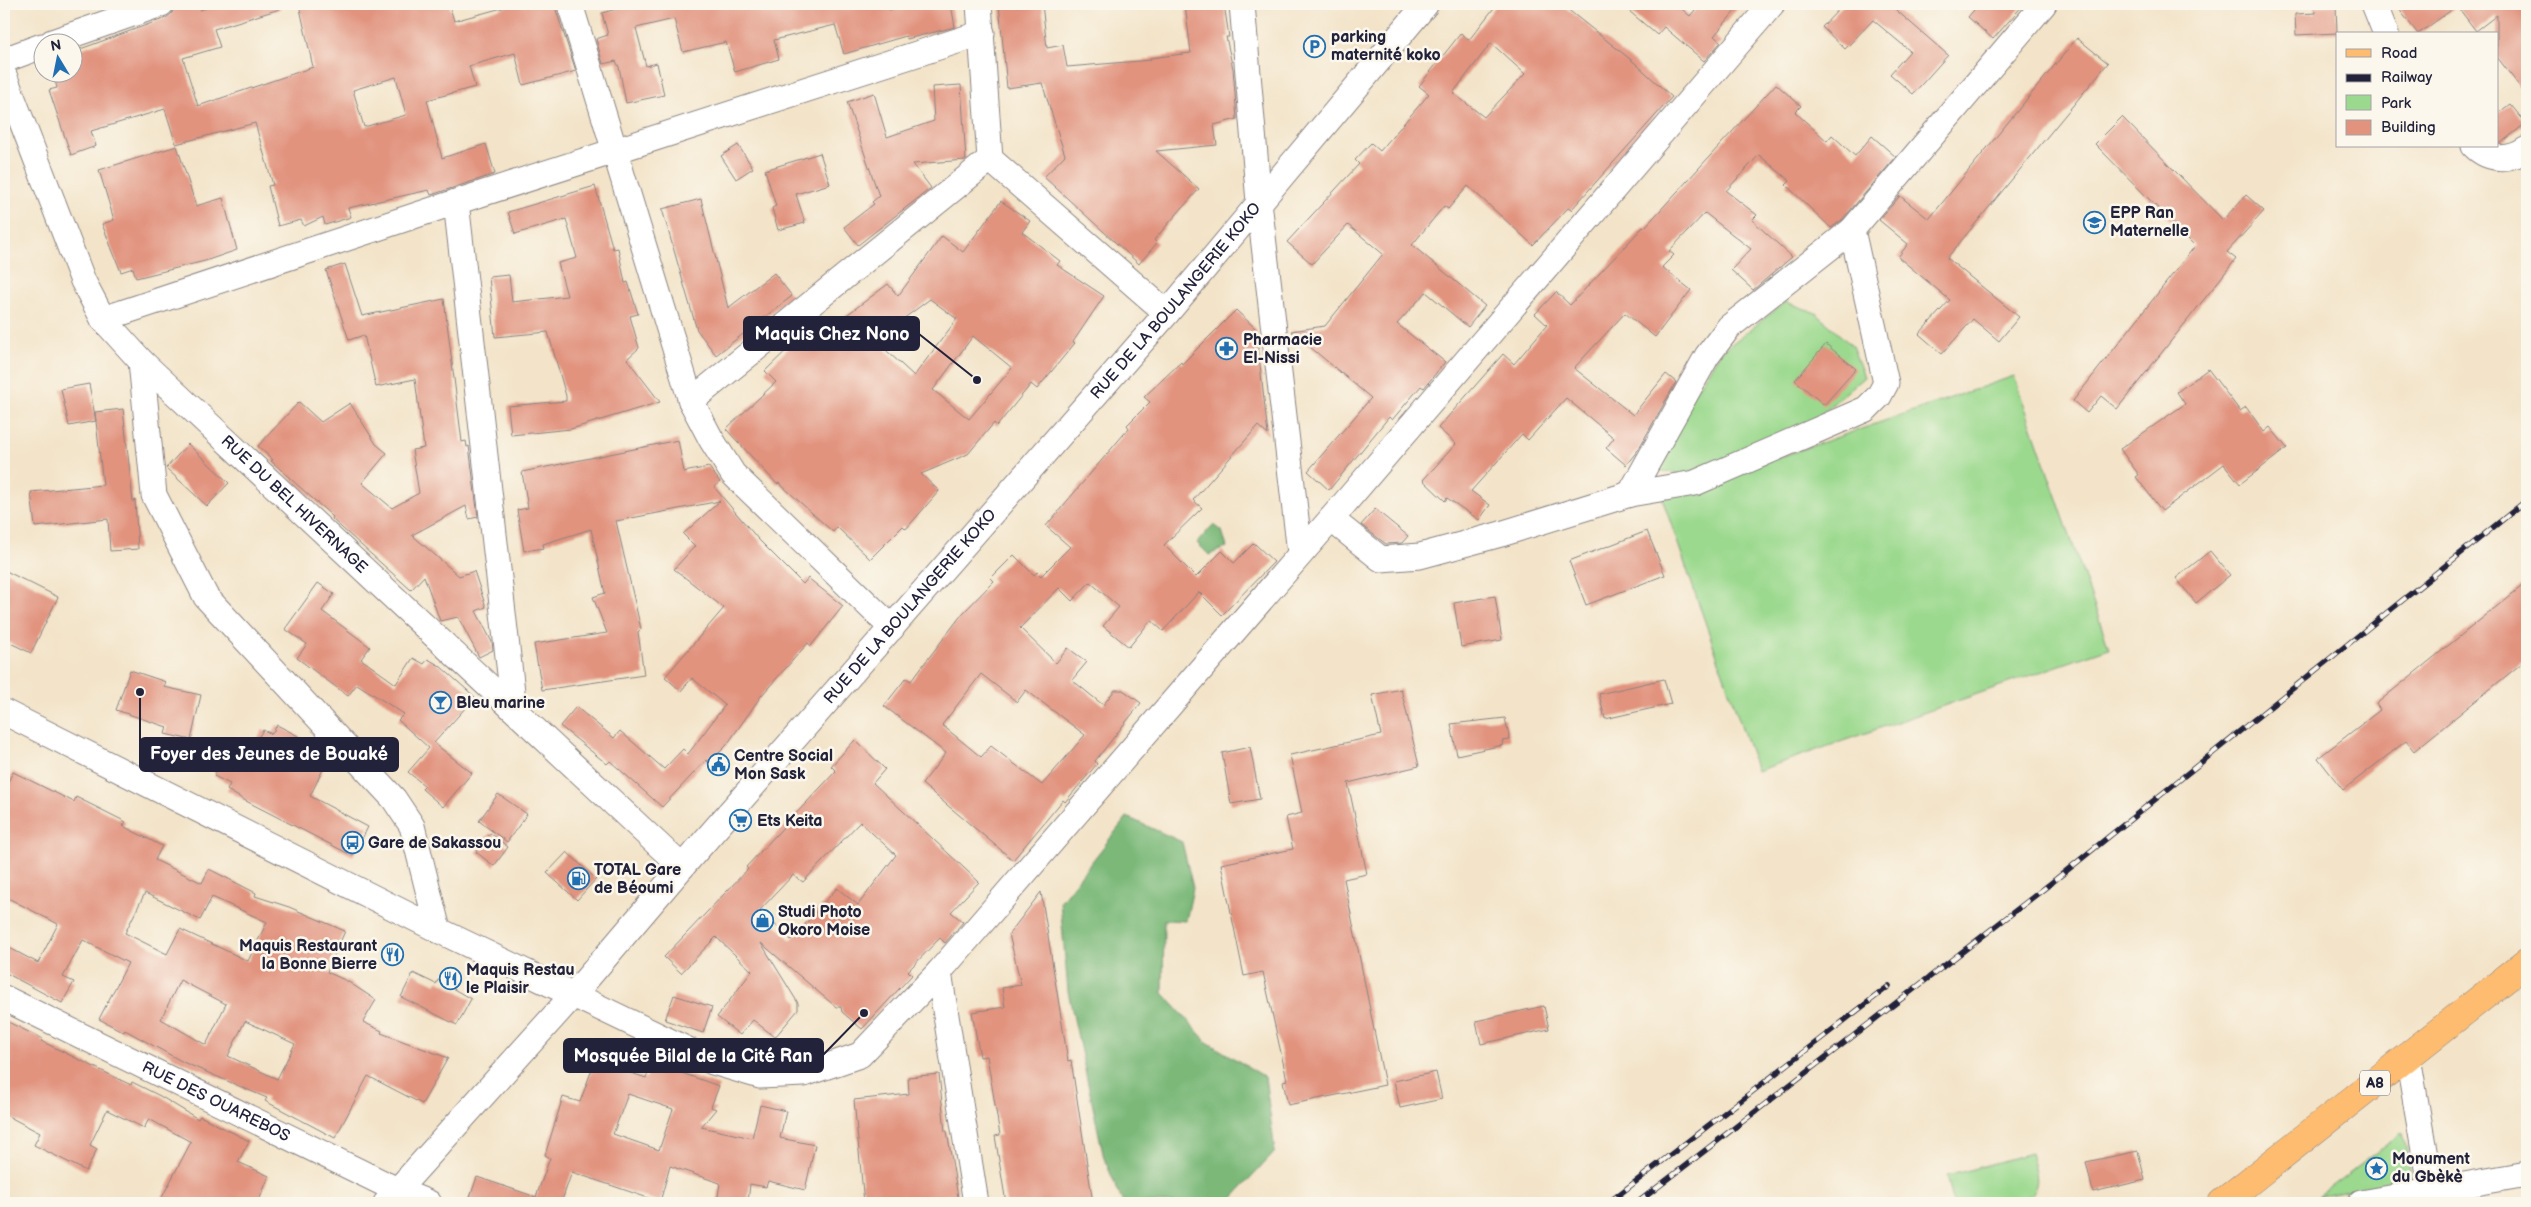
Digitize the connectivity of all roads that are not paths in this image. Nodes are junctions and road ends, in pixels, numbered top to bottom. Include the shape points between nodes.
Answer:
1 (161, 4) edge
2 (570, 4) edge
3 (979, 4) edge
4 (1242, 4) edge
5 (1426, 4) edge
6 (1772, 4) edge
7 (2044, 4) edge
8 (2374, 4) edge
9 (81, 32) edge
10 (2385, 32) edge
11 (982, 33) junction
12 (32, 50) edge
13 (4, 60) edge
14 (4, 75) edge
15 (2476, 148) edge
16 (2527, 149) edge
17 (615, 151) junction
18 (990, 159) junction
19 (456, 202) junction
20 (1259, 202) junction
21 (1852, 230) junction
22 (1167, 314) junction
23 (103, 319) junction
24 (141, 361) junction
25 (691, 401) junction
26 (1630, 494) junction
27 (1330, 520) junction
28 (1300, 553) junction
29 (892, 628) junction
30 (514, 709) junction
31 (4, 712) edge
32 (682, 866) junction
33 (438, 930) junction
34 (2527, 962) edge
35 (939, 972) junction
36 (574, 994) junction
37 (4, 998) edge
38 (2408, 1057) junction
39 (2527, 1174) edge
40 (391, 1197) edge
41 (2432, 1197) edge
42 (429, 1203) edge
43 (976, 1203) edge
44 (2222, 1203) edge
45 (2361, 1203) edge

1 - 9 street
2 - 17 street
3 - 11 street
4 - 20 street
5 - 20 street, RUE DE LA BOULANGERIE KOKO
6 - 27 street
7 - 21 street
8 - 10 street
11 - 17 street
11 - 18 street
12 - 13 street
14 - 23 street, RUE DU BEL HIVERNAGE via 83,281
15 - 16 street via 2484,156 2496,157 2518,155
17 - 19 street
17 - 25 street
18 - 22 street
18 - 25 street
19 - 23 street
19 - 30 street
20 - 22 street, RUE DE LA BOULANGERIE KOKO
20 - 28 street
21 - 26 street via 1729,327 1707,356
21 - 26 street via 1886,382 1879,396 1866,409 1694,483
22 - 29 street, RUE DE LA BOULANGERIE KOKO
23 - 24 street, RUE DU BEL HIVERNAGE
24 - 30 street, RUE DU BEL HIVERNAGE
24 - 33 street via 154,495 206,597 394,799 412,826
25 - 29 street via 733,474
26 - 27 street via 1420,556 1381,559
27 - 28 street
28 - 35 street
29 - 32 street, RUE DE LA BOULANGERIE KOKO
30 - 32 street, RUE DU BEL HIVERNAGE
31 - 33 street
32 - 36 street, RUE DE LA BOULANGERIE KOKO
33 - 36 street
34 - 38 main road, A8
35 - 36 street via 860,1055 804,1074 760,1076 713,1062
35 - 43 street
36 - 40 street, RUE DE LA BOULANGERIE KOKO
37 - 40 street, RUE DES OUAREBOS
38 - 41 street
38 - 44 main road, A8
39 - 41 street
40 - 42 street, RUE DES OUAREBOS
41 - 45 street

